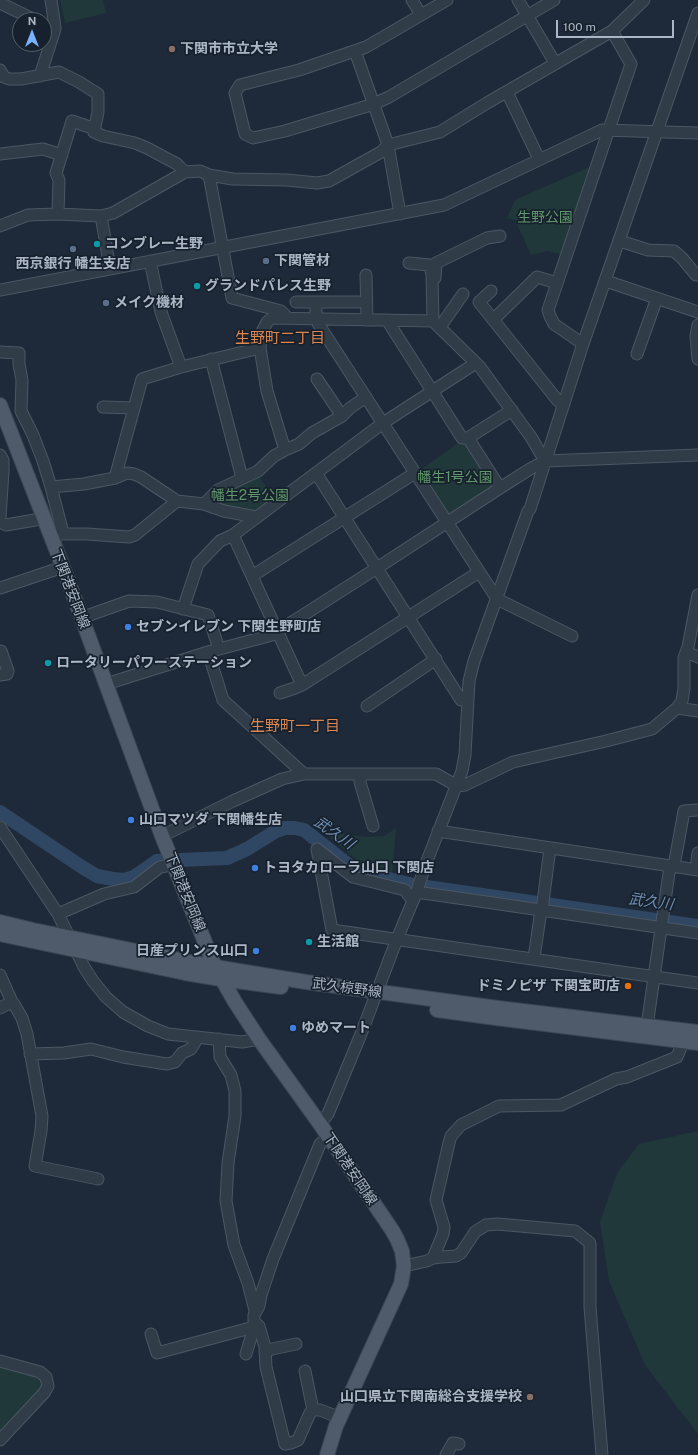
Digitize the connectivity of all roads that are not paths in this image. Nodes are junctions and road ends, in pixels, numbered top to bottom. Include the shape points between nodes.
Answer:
1 (51, 0) edge
2 (412, 0) edge
3 (447, 0) edge
4 (518, 0) edge
5 (554, 0) edge
6 (644, 0) edge
7 (1, 7) edge
8 (14, 12) edge
9 (698, 13) edge
10 (421, 15) junction
11 (527, 16) junction
12 (52, 28) edge
13 (55, 30) junction
14 (612, 31) junction
15 (355, 51) junction
16 (555, 63) junction
17 (0, 70) edge
18 (40, 76) junction
19 (507, 92) junction
20 (374, 104) junction
21 (95, 129) junction
22 (609, 129) junction
23 (657, 131) junction
24 (698, 133) edge
25 (388, 145) junction
26 (0, 154) edge
27 (62, 155) junction
28 (539, 159) junction
29 (185, 172) junction
30 (209, 175) junction
31 (58, 214) junction
32 (400, 214) junction
33 (100, 216) junction
34 (0, 226) edge
35 (500, 236) dead end
36 (620, 241) junction
37 (222, 247) junction
38 (150, 261) junction
39 (409, 263) dead end
40 (110, 268) junction
41 (366, 275) dead end
42 (698, 275) edge
43 (432, 281) junction
44 (606, 281) junction
45 (557, 283) junction
46 (0, 290) edge
47 (491, 291) dead end
48 (463, 294) dead end
49 (657, 298) junction
50 (296, 302) dead end
51 (316, 302) junction
52 (359, 302) dead end
53 (698, 312) edge
54 (288, 318) junction
55 (316, 319) junction
56 (494, 319) junction
57 (367, 320) junction
58 (387, 320) junction
59 (436, 324) junction
60 (698, 325) edge
61 (583, 344) junction
62 (260, 348) junction
63 (0, 352) edge
64 (638, 354) dead end
65 (211, 359) junction
66 (698, 359) edge
67 (476, 363) junction
68 (181, 367) junction
69 (317, 379) dead end
70 (432, 390) junction
71 (366, 398) junction
72 (564, 404) junction
73 (0, 405) edge
74 (103, 407) dead end
75 (134, 408) junction
76 (512, 410) junction
77 (342, 416) junction
78 (383, 423) junction
79 (468, 438) junction
80 (285, 450) junction
81 (0, 455) edge
82 (698, 456) edge
83 (545, 461) junction
84 (316, 473) junction
85 (415, 473) junction
86 (115, 478) junction
87 (242, 478) junction
88 (51, 487) junction
89 (500, 488) junction
90 (177, 501) junction
91 (204, 504) junction
92 (256, 517) junction
93 (0, 518) edge
94 (345, 518) junction
95 (34, 520) dead end
96 (0, 522) edge
97 (447, 523) junction
98 (56, 534) junction
99 (233, 535) junction
100 (63, 567) junction
101 (377, 568) junction
102 (479, 572) junction
103 (252, 576) junction
104 (0, 588) edge
105 (698, 595) edge
106 (497, 599) junction
107 (183, 609) junction
108 (409, 617) junction
109 (81, 618) junction
110 (278, 632) junction
111 (572, 636) dead end
112 (219, 649) junction
113 (1, 651) dead end
114 (208, 652) junction
115 (686, 652) junction
116 (698, 657) edge
117 (436, 659) junction
118 (0, 675) edge
119 (106, 684) junction
120 (302, 684) junction
121 (280, 693) dead end
122 (467, 700) junction
123 (367, 706) dead end
124 (677, 708) junction
125 (698, 711) edge
126 (304, 774) junction
127 (360, 774) junction
128 (457, 786) junction
129 (698, 810) edge
130 (373, 826) dead end
131 (0, 827) edge
132 (438, 831) junction
133 (162, 836) junction
134 (550, 848) junction
135 (698, 853) edge
136 (170, 863) junction
137 (672, 866) junction
138 (697, 869) edge
139 (416, 894) junction
140 (542, 910) junction
141 (58, 914) junction
142 (0, 922) edge
143 (662, 923) junction
144 (698, 933) edge
145 (0, 934) edge
146 (397, 939) junction
147 (72, 944) junction
148 (534, 958) junction
149 (215, 967) junction
150 (0, 975) edge
151 (654, 977) junction
152 (221, 979) junction
153 (698, 983) edge
154 (376, 996) junction
155 (12, 1002) junction
156 (0, 1008) edge
157 (646, 1031) junction
158 (698, 1032) edge
159 (198, 1037) junction
160 (219, 1039) junction
161 (259, 1039) junction
162 (682, 1042) junction
163 (698, 1043) edge
164 (30, 1054) junction
165 (320, 1124) junction
166 (329, 1137) junction
167 (98, 1179) dead end
168 (433, 1258) junction
169 (404, 1266) junction
170 (254, 1320) junction
171 (151, 1334) dead end
172 (296, 1344) dead end
173 (265, 1352) junction
174 (246, 1354) dead end
175 (0, 1361) edge
176 (305, 1371) dead end
177 (313, 1410) junction
178 (333, 1415) dead end
179 (0, 1440) edge
180 (286, 1444) junction
181 (459, 1444) dead end
182 (289, 1455) edge
183 (327, 1455) edge
184 (446, 1455) edge
185 (602, 1455) edge

1 - 13 street
2 - 10 street
3 - 10 street
4 - 11 street
5 - 11 street
6 - 14 street
7 - 8 street
9 - 23 street
10 - 15 street
11 - 16 street
11 - 20 street
12 - 13 street
13 - 18 street
14 - 16 street
14 - 22 street via 631,64
15 - 20 street
15 - 20 street via 299,70 240,85 235,93 244,134 253,138
16 - 19 street
17 - 18 street via 4,77 9,79
18 - 21 street via 59,72 95,91 99,97
19 - 25 street via 440,132
19 - 28 street
20 - 25 street
21 - 27 street via 72,121
21 - 29 street via 94,132 103,136 136,143 156,152 177,164
22 - 23 street
22 - 28 street
22 - 45 street
23 - 24 street
23 - 36 street
25 - 30 street via 381,152 323,182 233,179
25 - 32 street
26 - 27 street via 44,149
27 - 31 street via 56,173 59,180
28 - 32 street via 444,205
29 - 30 street via 200,171
29 - 33 street via 119,211
30 - 37 street
31 - 33 street
31 - 34 street via 28,215
32 - 37 street
33 - 40 street
35 - 43 street via 487,238 436,263 435,278
36 - 42 street via 648,250 674,251
36 - 44 street
37 - 38 street
37 - 54 street via 232,298 281,311
38 - 40 street
38 - 68 street via 161,312
39 - 43 street via 430,265
40 - 46 street
41 - 57 street
43 - 59 street
44 - 49 street
44 - 61 street
45 - 56 street via 537,277
45 - 61 street via 548,310 550,316 554,324
47 - 56 street via 479,302
48 - 59 street
49 - 53 street
49 - 64 street
50 - 51 street
51 - 52 street
51 - 55 street
54 - 55 street
54 - 62 street via 269,319 262,332
55 - 57 street
55 - 71 street
56 - 72 street via 558,401
57 - 58 street
58 - 59 street
58 - 70 street
59 - 67 street
60 - 66 street
61 - 72 street
62 - 65 street
62 - 80 street via 267,391
63 - 88 street via 19,353 22,380 21,411 33,435
65 - 68 street
65 - 87 street
67 - 70 street
67 - 76 street
68 - 75 street via 142,379
69 - 77 street
70 - 78 street
70 - 79 street via 462,438
71 - 77 street
71 - 78 street
72 - 83 street
73 - 98 main road, 下関港安岡線
74 - 75 street
75 - 86 street
76 - 79 street
76 - 83 street
77 - 80 street via 312,433 299,444
78 - 84 street
78 - 85 street
79 - 89 street
80 - 87 street via 274,456 258,471
81 - 93 street via 3,460 3,471
82 - 83 street
83 - 89 street
83 - 106 street
84 - 92 street
84 - 94 street
85 - 94 street
85 - 97 street
86 - 88 street
86 - 90 street via 127,473 136,474
87 - 91 street via 218,490
88 - 98 street
89 - 97 street
90 - 91 street
90 - 98 street via 129,537
91 - 92 street
92 - 99 street
94 - 101 street
94 - 103 street
95 - 96 street via 6,525
97 - 101 street
97 - 102 street
98 - 100 main road, 下関港安岡線
99 - 103 street
99 - 107 street via 220,541 198,564
100 - 104 street
100 - 109 main road, 下関港安岡線
101 - 108 street
101 - 110 street
102 - 106 street
102 - 108 street
103 - 110 street
105 - 115 street
106 - 111 street
106 - 122 street via 474,662
107 - 109 street via 157,602 129,601
107 - 112 street via 208,615
108 - 117 street
108 - 120 street
109 - 119 main road, 下関港安岡線
110 - 112 street
110 - 120 street
112 - 114 street
113 - 118 street via 8,671 7,674
114 - 119 street
114 - 126 street via 223,700
115 - 116 street
115 - 124 street via 684,692
117 - 122 street via 461,700
117 - 123 street
119 - 133 main road, 下関港安岡線
120 - 121 street
122 - 128 street via 465,756
124 - 125 street
124 - 128 street via 652,729 514,762 465,785
126 - 127 street
126 - 133 street via 282,780 233,801
127 - 128 street via 436,774
127 - 130 street
128 - 132 street
129 - 137 street via 684,811
131 - 141 street
132 - 134 street
132 - 139 street
133 - 136 main road, 下関港安岡線
134 - 137 street
134 - 140 street
135 - 138 street
136 - 141 street via 160,867 134,887 104,894
136 - 149 main road, 下関港安岡線
137 - 138 street
137 - 143 street
139 - 140 street
139 - 146 street
139 - 146 street via 409,896 405,890 353,876 317,849 332,930
140 - 143 street
140 - 148 street
141 - 147 street
142 - 147 main road, 武久椋野線
143 - 144 street
143 - 151 street
145 - 147 main road, 武久椋野線
146 - 148 street
146 - 154 street
147 - 149 main road, 武久椋野線
147 - 152 main road, 武久椋野線
147 - 159 street via 99,989 130,1017 168,1034
148 - 151 street
149 - 152 main road, 下関港安岡線
149 - 154 main road, 武久椋野線
150 - 155 street
151 - 153 street
151 - 157 street
152 - 154 main road, 武久椋野線
152 - 161 main road, 下関港安岡線
154 - 157 main road, 武久椋野線 via 496,1018
154 - 165 street via 328,1114
155 - 156 street
155 - 164 street via 25,1026
157 - 158 main road, 武久椋野線
157 - 162 main road, 武久椋野線
159 - 160 street
159 - 164 street via 191,1049 182,1053 175,1062 167,1064 92,1049
160 - 161 street via 242,1042
160 - 170 street via 220,1057 231,1075 236,1097 226,1201 234,1245 250,1290
161 - 165 main road, 下関港安岡線
162 - 163 main road, 武久椋野線
162 - 168 street via 677,1057 616,1079 561,1105 499,1106 461,1125 451,1136 436,1200 444,1234
164 - 167 street via 42,1116 35,1166
165 - 166 main road, 下関港安岡線
166 - 169 main road, 下関港安岡線 via 397,1239
166 - 170 street via 320,1144 273,1259
168 - 169 street
168 - 185 street via 456,1256 461,1253 475,1232 486,1225 575,1231 590,1243 590,1315
169 - 183 main road, 下関港安岡線 via 401,1284 336,1426
170 - 171 street via 157,1353
170 - 173 street via 259,1326
170 - 174 street
172 - 173 street via 272,1348
173 - 180 street via 266,1367
175 - 179 street via 40,1372 46,1377 48,1386
176 - 177 street
177 - 178 street
177 - 180 street via 298,1440
180 - 182 street
181 - 184 street via 453,1443

